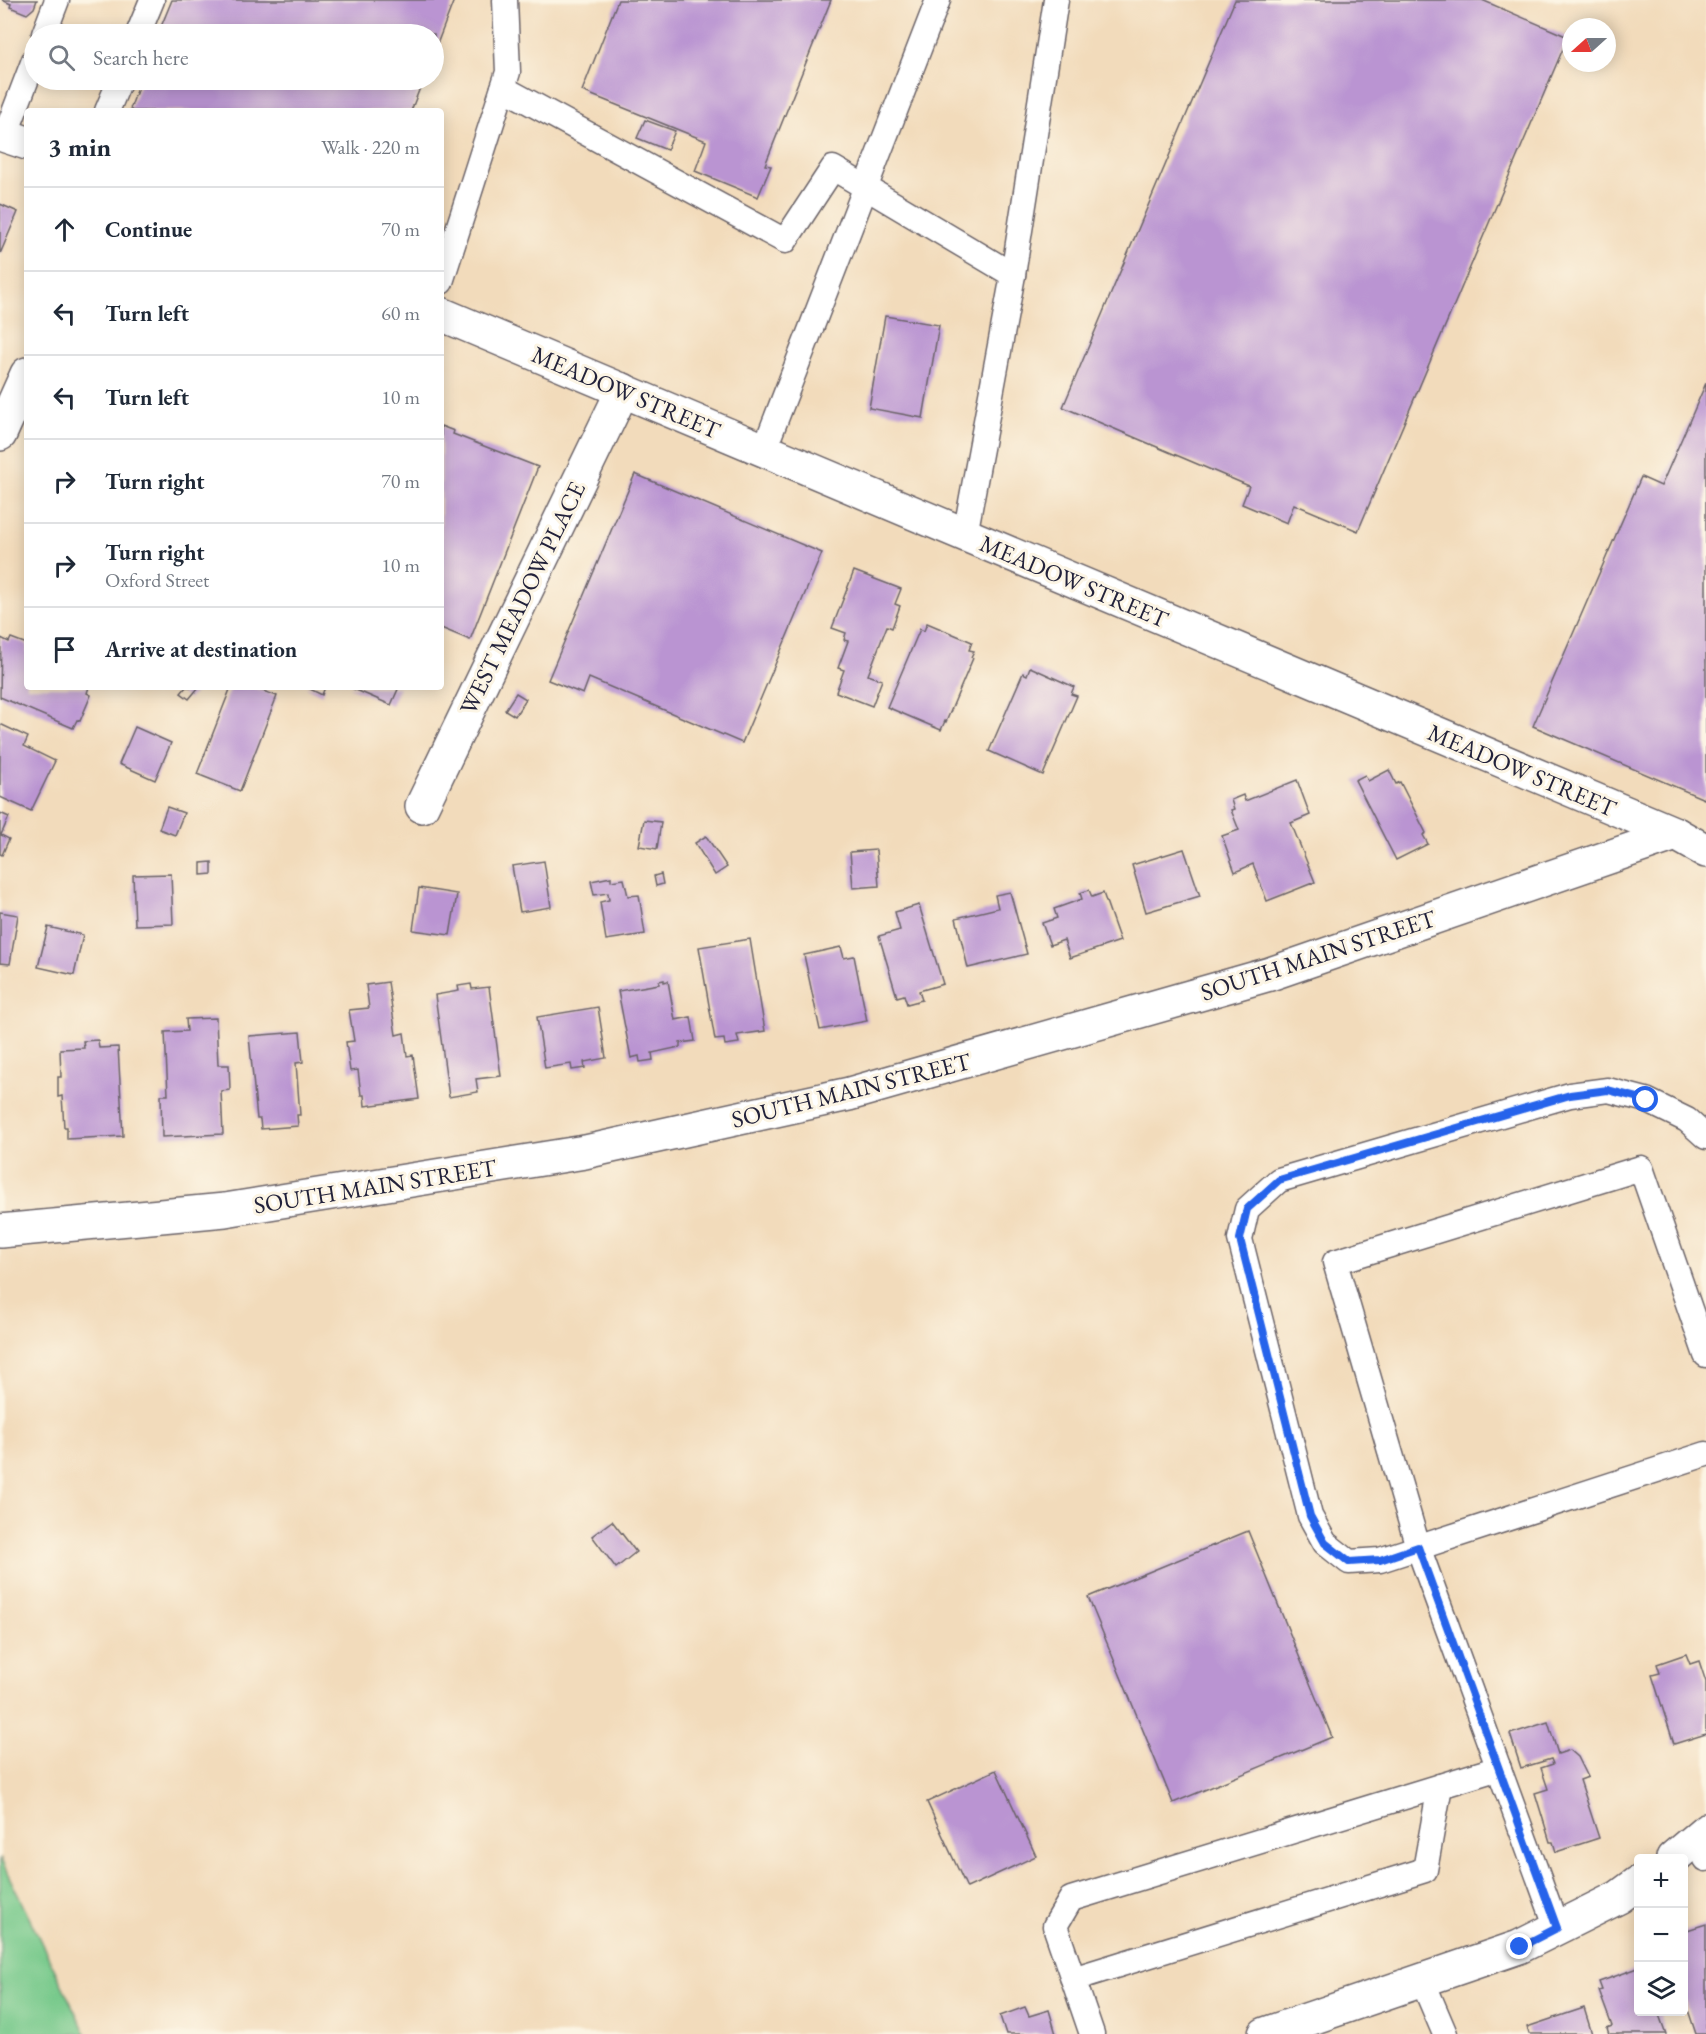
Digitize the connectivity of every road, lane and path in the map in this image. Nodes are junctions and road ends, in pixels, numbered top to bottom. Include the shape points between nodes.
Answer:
1 (57, 0) edge
2 (152, 0) edge
3 (505, 0) edge
4 (938, 0) edge
5 (1056, 0) edge
6 (48, 24) edge
7 (142, 24) edge
8 (503, 88) junction
9 (25, 90) edge
10 (116, 90) edge
11 (108, 108) edge
12 (11, 138) edge
13 (866, 187) junction
14 (444, 273) edge
15 (1013, 275) junction
16 (444, 315) edge
17 (24, 381) edge
18 (622, 390) junction
19 (0, 434) edge
20 (764, 450) junction
21 (965, 535) junction
22 (422, 806) dead end
23 (1676, 834) junction
24 (1706, 851) edge
25 (1706, 1137) edge
26 (0, 1231) edge
27 (1706, 1355) edge
28 (1706, 1454) edge
29 (1418, 1547) junction
30 (1499, 1768) junction
31 (1440, 1786) junction
32 (1634, 1886) edge
33 (1557, 1928) junction
34 (1073, 1979) junction
35 (1422, 1980) junction
36 (1092, 2034) edge
37 (1266, 2034) edge
38 (1445, 2034) edge

1 - 6 lane
2 - 7 lane
3 - 8 lane via 508,72
4 - 13 lane
5 - 15 lane
8 - 13 lane via 785,241 833,168
8 - 14 lane
9 - 12 lane
10 - 11 lane
13 - 15 lane
13 - 20 lane
15 - 21 lane
16 - 18 main road, MEADOW STREET
17 - 19 main road
18 - 20 main road, MEADOW STREET
18 - 22 main road, WEST MEADOW PLACE
20 - 21 main road, MEADOW STREET
21 - 23 main road, MEADOW STREET
23 - 24 main road, MEADOW STREET
23 - 26 main road, SOUTH MAIN STREET via 1269,974 849,1095 585,1152 248,1206
25 - 29 lane via 1687,1120 1646,1100 1608,1090 1570,1095 1279,1180 1247,1209 1240,1239 1310,1516 1325,1543 1349,1562 1380,1560
27 - 29 lane via 1641,1168 1335,1262
28 - 29 lane
29 - 30 lane
30 - 31 lane
30 - 33 lane
31 - 34 lane via 1425,1870
31 - 34 lane via 1071,1899 1055,1926
32 - 33 main road
33 - 35 main road via 1520,1947
34 - 36 lane
35 - 37 main road
35 - 38 lane

